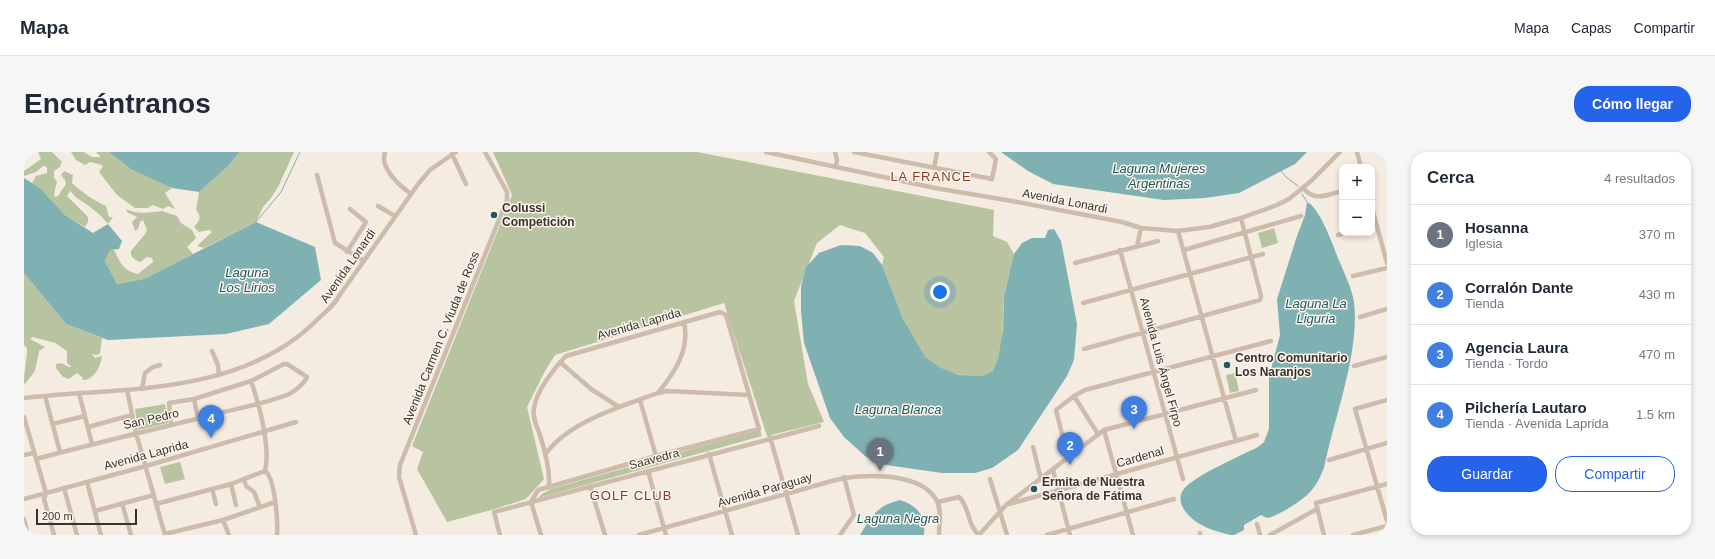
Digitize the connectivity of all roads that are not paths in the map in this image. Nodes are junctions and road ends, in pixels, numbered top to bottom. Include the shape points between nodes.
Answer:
1 (385, 152) edge
2 (486, 152) edge
3 (766, 152) edge
4 (835, 152) edge
5 (854, 152) edge
6 (937, 152) edge
7 (989, 152) edge
8 (1340, 152) edge
9 (1357, 152) edge
10 (454, 153) edge
11 (869, 153) edge
12 (877, 154) edge
13 (1360, 164) edge
14 (836, 166) junction
15 (934, 168) junction
16 (317, 175) dead end
17 (466, 184) dead end
18 (1303, 188) junction
19 (1339, 191) edge
20 (411, 194) junction
21 (378, 206) dead end
22 (350, 209) dead end
23 (395, 216) junction
24 (1301, 216) dead end
25 (1241, 218) junction
26 (1140, 228) junction
27 (1375, 229) edge
28 (1178, 231) junction
29 (1244, 233) junction
30 (1158, 241) dead end
31 (1137, 246) junction
32 (1120, 250) junction
33 (1184, 250) junction
34 (348, 252) junction
35 (1263, 254) dead end
36 (1250, 258) junction
37 (364, 261) junction
38 (1075, 263) dead end
39 (1387, 263) edge
40 (1387, 268) edge
41 (1190, 274) junction
42 (1353, 276) dead end
43 (1132, 291) junction
44 (1083, 303) dead end
45 (1387, 310) edge
46 (1201, 317) junction
47 (1360, 317) dead end
48 (684, 322) junction
49 (1143, 333) junction
50 (1272, 341) dead end
51 (1084, 349) dead end
52 (212, 351) dead end
53 (1387, 357) edge
54 (1212, 358) junction
55 (560, 362) junction
56 (160, 365) dead end
57 (1354, 366) dead end
58 (1153, 373) junction
59 (219, 375) junction
60 (251, 381) junction
61 (142, 388) junction
62 (127, 390) junction
63 (1256, 390) dead end
64 (79, 393) junction
65 (658, 393) junction
66 (749, 395) junction
67 (45, 396) junction
68 (1074, 396) junction
69 (24, 398) edge
70 (194, 399) junction
71 (1224, 399) junction
72 (640, 400) junction
73 (1387, 400) edge
74 (259, 403) junction
75 (619, 406) junction
76 (1164, 414) junction
77 (132, 415) junction
78 (84, 416) junction
79 (24, 417) edge
80 (198, 419) junction
81 (296, 422) dead end
82 (52, 424) junction
83 (171, 425) junction
84 (819, 426) dead end
85 (88, 427) junction
86 (1104, 430) junction
87 (136, 433) junction
88 (264, 433) junction
89 (1098, 434) junction
90 (1257, 435) dead end
91 (770, 438) junction
92 (1236, 441) junction
93 (1387, 443) edge
94 (92, 444) junction
95 (1033, 447) dead end
96 (1367, 448) junction
97 (60, 452) junction
98 (33, 453) junction
99 (708, 454) junction
100 (24, 455) edge
101 (545, 455) junction
102 (656, 456) junction
103 (1176, 457) junction
104 (1068, 458) junction
105 (36, 459) junction
106 (1330, 460) dead end
107 (146, 466) junction
108 (1053, 470) junction
109 (265, 471) junction
110 (648, 471) junction
111 (1117, 474) junction
112 (844, 478) junction
113 (244, 479) junction
114 (990, 479) dead end
115 (1041, 479) junction
116 (1183, 479) dead end
117 (86, 482) junction
118 (231, 484) junction
119 (1387, 484) edge
120 (549, 486) junction
121 (590, 486) junction
122 (1378, 487) junction
123 (64, 488) junction
124 (212, 489) junction
125 (1058, 490) junction
126 (46, 493) junction
127 (787, 494) junction
128 (154, 495) junction
129 (24, 499) edge
130 (1174, 499) dead end
131 (275, 502) junction
132 (531, 502) junction
133 (938, 502) junction
134 (122, 503) junction
135 (156, 504) junction
136 (216, 504) dead end
137 (236, 505) dead end
138 (1006, 505) junction
139 (260, 507) junction
140 (1317, 509) junction
141 (95, 511) junction
142 (999, 511) junction
143 (725, 512) junction
144 (1127, 512) junction
145 (24, 519) edge
146 (223, 520) junction
147 (1387, 521) edge
148 (1257, 524) dead end
149 (1387, 526) edge
150 (664, 528) junction
151 (1068, 529) junction
152 (28, 535) edge
153 (54, 535) edge
154 (77, 535) edge
155 (101, 535) edge
156 (131, 535) edge
157 (165, 535) edge
158 (229, 535) edge
159 (277, 535) edge
160 (416, 535) edge
161 (500, 535) edge
162 (541, 535) edge
163 (605, 535) edge
164 (640, 535) edge
165 (666, 535) edge
166 (732, 535) edge
167 (798, 535) edge
168 (840, 535) edge
169 (939, 535) edge
170 (979, 535) edge
171 (1007, 535) edge
172 (1047, 535) edge
173 (1070, 535) edge
174 (1133, 535) edge
175 (1260, 535) edge
176 (1270, 535) edge
177 (1324, 535) edge
178 (1353, 535) edge

1 - 20 street via 383,156 388,170 398,185
2 - 160 street, Avenida Carmen C. Viuda de Ross via 507,192 507,200 400,465 399,477
3 - 14 street, Avenida Lonardi
4 - 14 street
5 - 11 street
6 - 15 street
7 - 15 street via 996,159 992,179
8 - 18 street, Avenida Lonardi
9 - 13 street
10 - 17 street
10 - 20 street, Avenida Lonardi via 430,170
11 - 12 street
12 - 15 street
14 - 26 street, Avenida Lonardi via 935,188 1122,222
16 - 34 street via 336,243
18 - 19 street via 1308,194 1319,197
18 - 25 street, Avenida Lonardi via 1277,205
20 - 23 street, Avenida Lonardi
21 - 23 street
22 - 34 street via 366,222
23 - 37 street, Avenida Lonardi
24 - 29 street
25 - 28 street, Avenida Lonardi via 1209,227
25 - 29 street
26 - 28 street, Avenida Lonardi
26 - 31 street
27 - 39 street
28 - 33 street
29 - 33 street
29 - 36 street
30 - 31 street
31 - 32 street
32 - 38 street
32 - 43 street, Avenida Luis Ángel Firpo
33 - 41 street
34 - 37 street
35 - 36 street
36 - 41 street
36 - 46 street via 1260,300
37 - 59 street, Avenida Lonardi via 332,307 307,330 251,364
40 - 42 street
41 - 43 street
41 - 46 street
43 - 44 street
43 - 49 street, Avenida Luis Ángel Firpo
45 - 47 street
46 - 49 street
46 - 54 street
48 - 55 street, Avenida Laprida via 566,356
48 - 65 street via 686,331 683,354 673,374
48 - 66 street, Avenida Laprida via 720,312 726,315
49 - 51 street
49 - 58 street, Avenida Luis Ángel Firpo
50 - 54 street
52 - 59 street
53 - 57 street
54 - 58 street
54 - 71 street
55 - 75 street via 591,389
55 - 101 street via 549,377 534,408 534,417
56 - 61 street via 153,366 145,373
58 - 68 street via 1085,390
58 - 76 street, Avenida Luis Ángel Firpo
59 - 61 street, Avenida Lonardi via 194,382
60 - 70 street
60 - 74 street
60 - 74 street, San Pedro via 284,364 307,377 285,396
61 - 62 street, Avenida Lonardi
62 - 64 street, Avenida Lonardi
62 - 77 street
63 - 71 street
64 - 67 street, Avenida Lonardi
64 - 78 street
65 - 66 street via 667,391
65 - 72 street
66 - 102 street, Saavedra via 759,429
67 - 69 street, Avenida Lonardi
67 - 82 street
68 - 89 street
68 - 104 street via 1056,410
70 - 80 street
70 - 83 street via 169,404
71 - 76 street
71 - 92 street
72 - 75 street
72 - 102 street
73 - 96 street via 1355,408
74 - 80 street, San Pedro
74 - 88 street
75 - 101 street via 595,417 553,443
76 - 86 street
76 - 103 street, Avenida Luis Ángel Firpo
77 - 85 street
77 - 87 street
78 - 82 street
78 - 85 street
79 - 98 street
80 - 83 street, San Pedro
81 - 88 street, Avenida Laprida
82 - 97 street
83 - 87 street, San Pedro
84 - 91 street, Saavedra
85 - 94 street
86 - 89 street
86 - 111 street
87 - 94 street, San Pedro
87 - 107 street
88 - 107 street, Avenida Laprida
88 - 109 street
89 - 104 street
90 - 92 street, Cardenal
91 - 99 street, Saavedra
91 - 127 street
92 - 103 street, Cardenal
93 - 96 street
94 - 97 street, San Pedro
95 - 115 street
96 - 106 street
96 - 122 street
97 - 105 street, San Pedro
98 - 100 street
98 - 105 street
99 - 110 street, Saavedra
99 - 143 street
101 - 120 street
102 - 120 street, Saavedra
103 - 111 street, Cardenal
103 - 116 street, Avenida Luis Ángel Firpo
104 - 108 street
105 - 126 street
107 - 117 street, Avenida Laprida
107 - 128 street
108 - 115 street
108 - 125 street
109 - 113 street
109 - 131 street via 271,480
110 - 121 street, Saavedra
110 - 150 street
111 - 125 street, Cardenal
111 - 144 street
112 - 127 street, Avenida Paraguay
112 - 133 street, Avenida Paraguay via 897,477 923,488
112 - 168 street via 854,515
113 - 118 street
113 - 139 street via 246,486 254,492
114 - 142 street
115 - 138 street
117 - 123 street, Avenida Laprida
117 - 141 street
118 - 124 street
118 - 137 street
119 - 122 street
120 - 132 street, Saavedra via 538,490
121 - 132 street, Saavedra
121 - 163 street
122 - 140 street via 1316,503
122 - 147 street
123 - 126 street, Avenida Laprida
123 - 154 street
124 - 135 street
124 - 136 street
125 - 138 street, Cardenal
125 - 151 street
126 - 129 street, Avenida Laprida
126 - 153 street via 44,499
127 - 143 street, Avenida Paraguay
127 - 167 street
128 - 134 street
128 - 135 street
130 - 144 street
131 - 139 street
131 - 159 street
132 - 161 street, Saavedra via 494,512
132 - 162 street
133 - 169 street
133 - 170 street via 959,496 964,501 973,531
134 - 141 street
134 - 156 street
135 - 157 street
138 - 142 street
139 - 146 street
140 - 176 street
140 - 177 street
141 - 155 street
142 - 170 street
142 - 171 street
143 - 150 street, Avenida Paraguay
143 - 166 street
144 - 151 street
144 - 174 street
145 - 152 street
146 - 157 street
146 - 158 street
148 - 175 street
149 - 178 street
150 - 164 street, Avenida Paraguay
150 - 165 street
151 - 172 street
151 - 173 street

